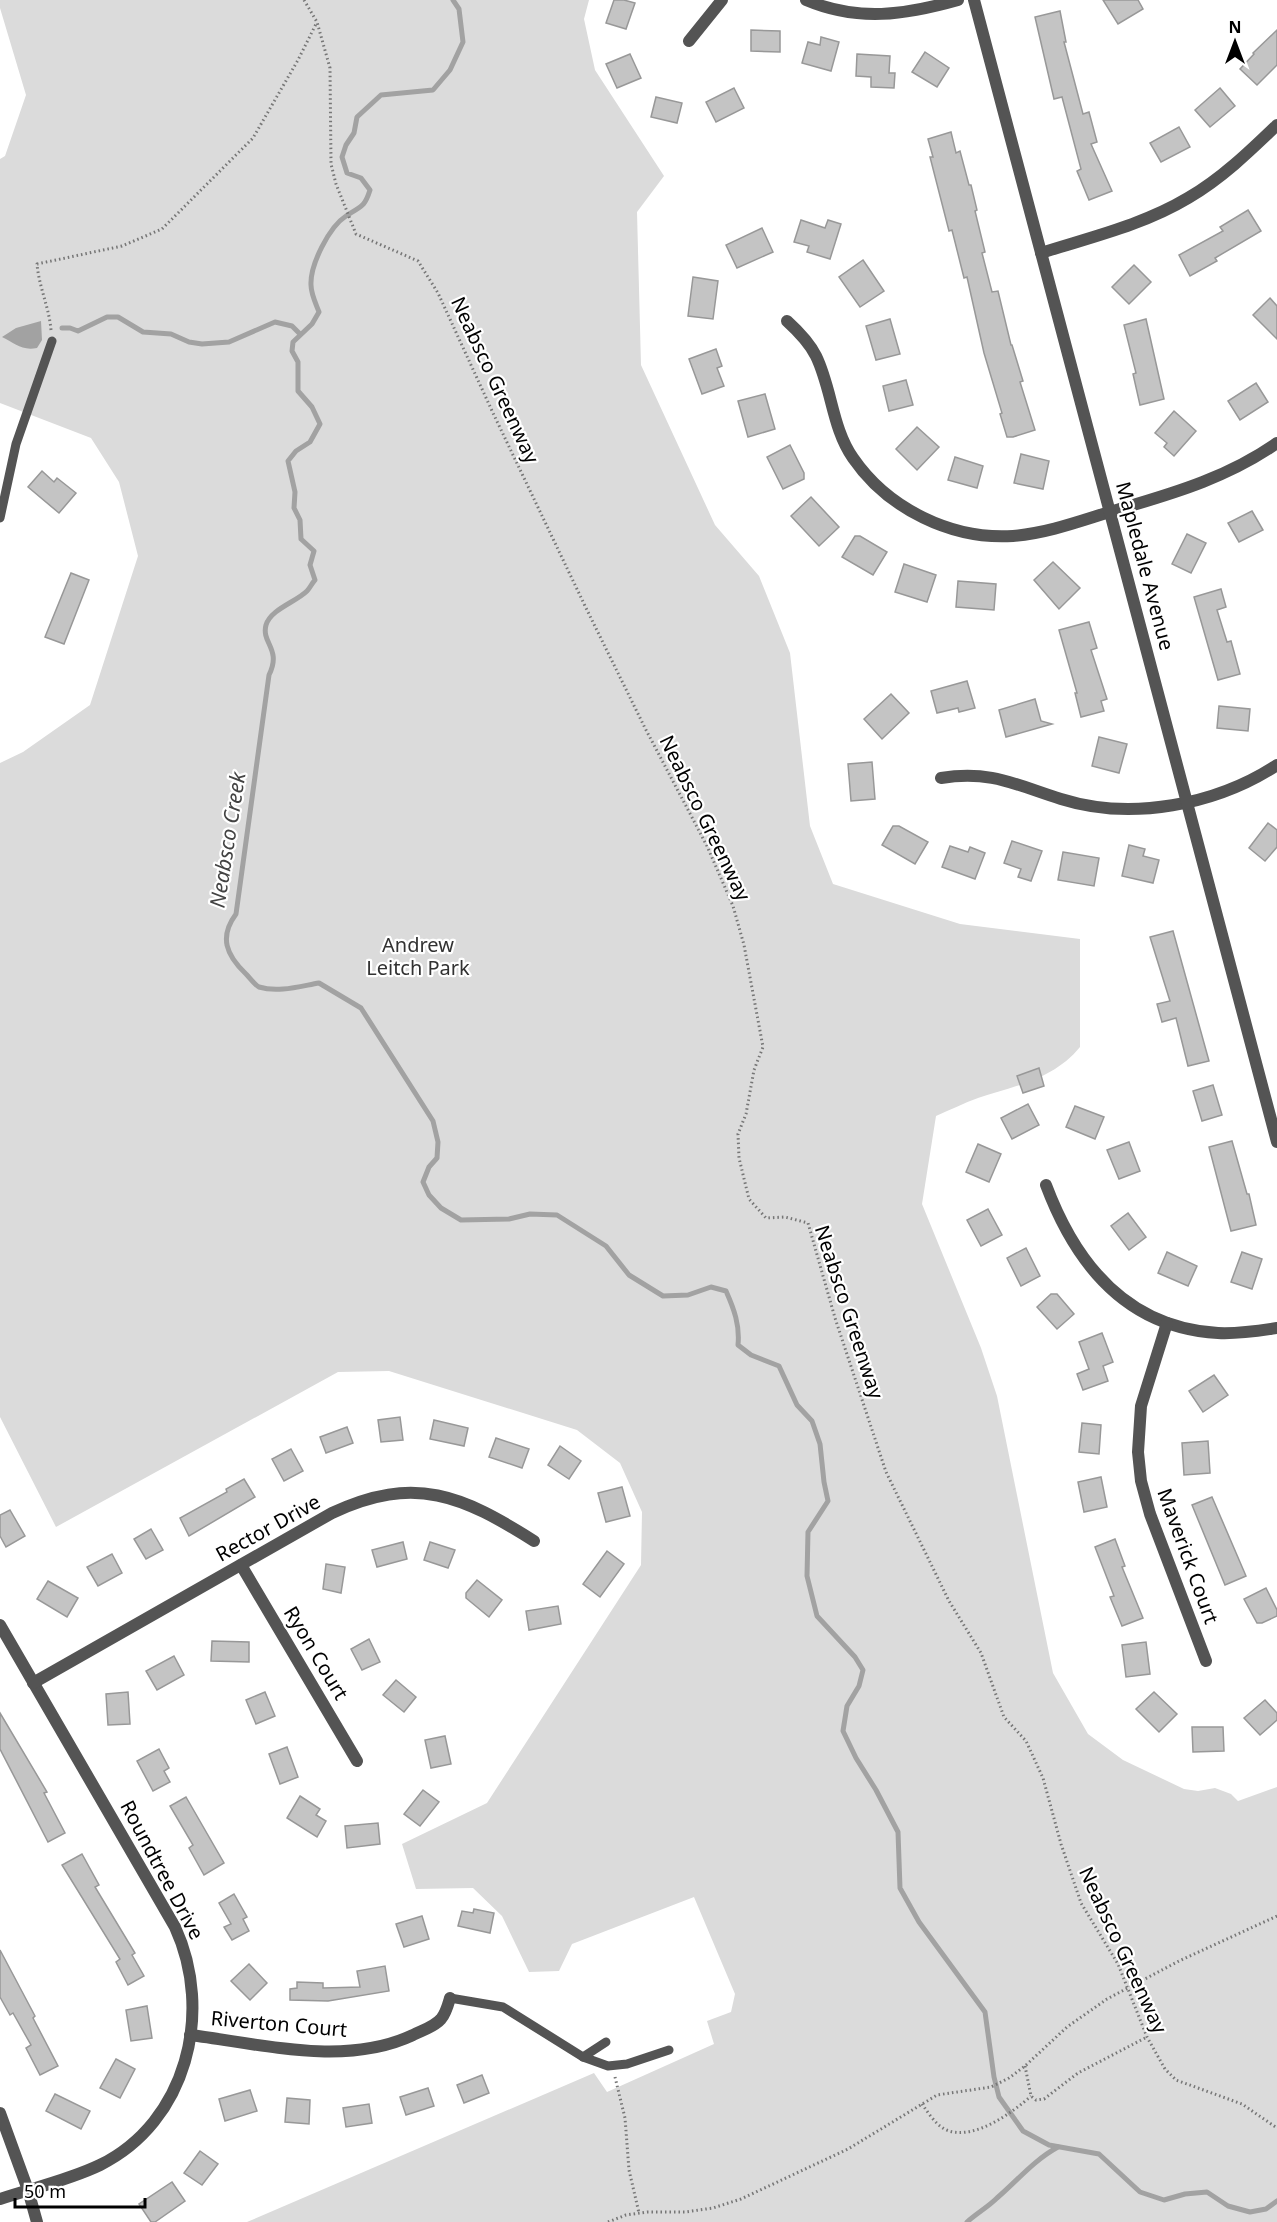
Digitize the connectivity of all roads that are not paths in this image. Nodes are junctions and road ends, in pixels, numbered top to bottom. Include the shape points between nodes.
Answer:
1 (722, 0) edge
2 (806, 0) edge
3 (958, 0) edge
4 (974, 0) edge
5 (689, 41) dead end
6 (1277, 125) edge
7 (1041, 253) junction
8 (787, 321) dead end
9 (52, 341) road end
10 (1277, 443) edge
11 (1110, 512) junction
12 (0, 518) edge
13 (1277, 765) edge
14 (941, 778) dead end
15 (1187, 801) junction
16 (1277, 1142) edge
17 (1046, 1185) dead end
18 (1167, 1323) junction
19 (1277, 1328) edge
20 (534, 1541) dead end
21 (241, 1565) junction
22 (0, 1625) edge
23 (1206, 1661) dead end
24 (33, 1683) junction
25 (357, 1761) dead end
26 (450, 1998) joint
27 (190, 2035) junction
28 (606, 2042) dead end
29 (669, 2050) dead end
30 (583, 2057) junction
31 (0, 2114) edge
32 (28, 2190) junction
33 (0, 2199) edge
34 (37, 2222) edge

1 - 5 street
2 - 3 street via 851,13 879,15 905,14
4 - 7 street, Mapledale Avenue
6 - 7 street via 1220,176 1187,198 1134,223
7 - 11 street, Mapledale Avenue
8 - 11 street via 816,357 840,434 853,458 883,491 917,514 970,533 1003,536 1041,532
9 - 12 lane via 16,444
10 - 11 street via 1216,478
11 - 15 street, Mapledale Avenue
13 - 15 street via 1244,784
14 - 15 street via 986,776 1078,804 1107,808 1152,808
15 - 16 street, Mapledale Avenue
17 - 18 street via 1062,1223 1090,1267 1130,1305
18 - 19 street via 1219,1333
18 - 23 street, Maverick Court via 1141,1406 1141,1481
20 - 21 street, Rector Drive via 460,1501 435,1495 391,1495 369,1498 339,1510
21 - 24 street, Rector Drive
21 - 25 street, Ryon Court
22 - 24 street, Roundtree Drive
24 - 27 street, Roundtree Drive via 182,1942 191,1987
26 - 27 street, Riverton Court via 445,2013 434,2025 391,2044 354,2051 315,2051
26 - 30 lane via 503,2007
27 - 32 street, Roundtree Drive via 169,2102 135,2141 101,2164
28 - 30 lane
29 - 30 lane via 608,2066
31 - 32 street
32 - 33 street, Roundtree Drive
32 - 34 street

